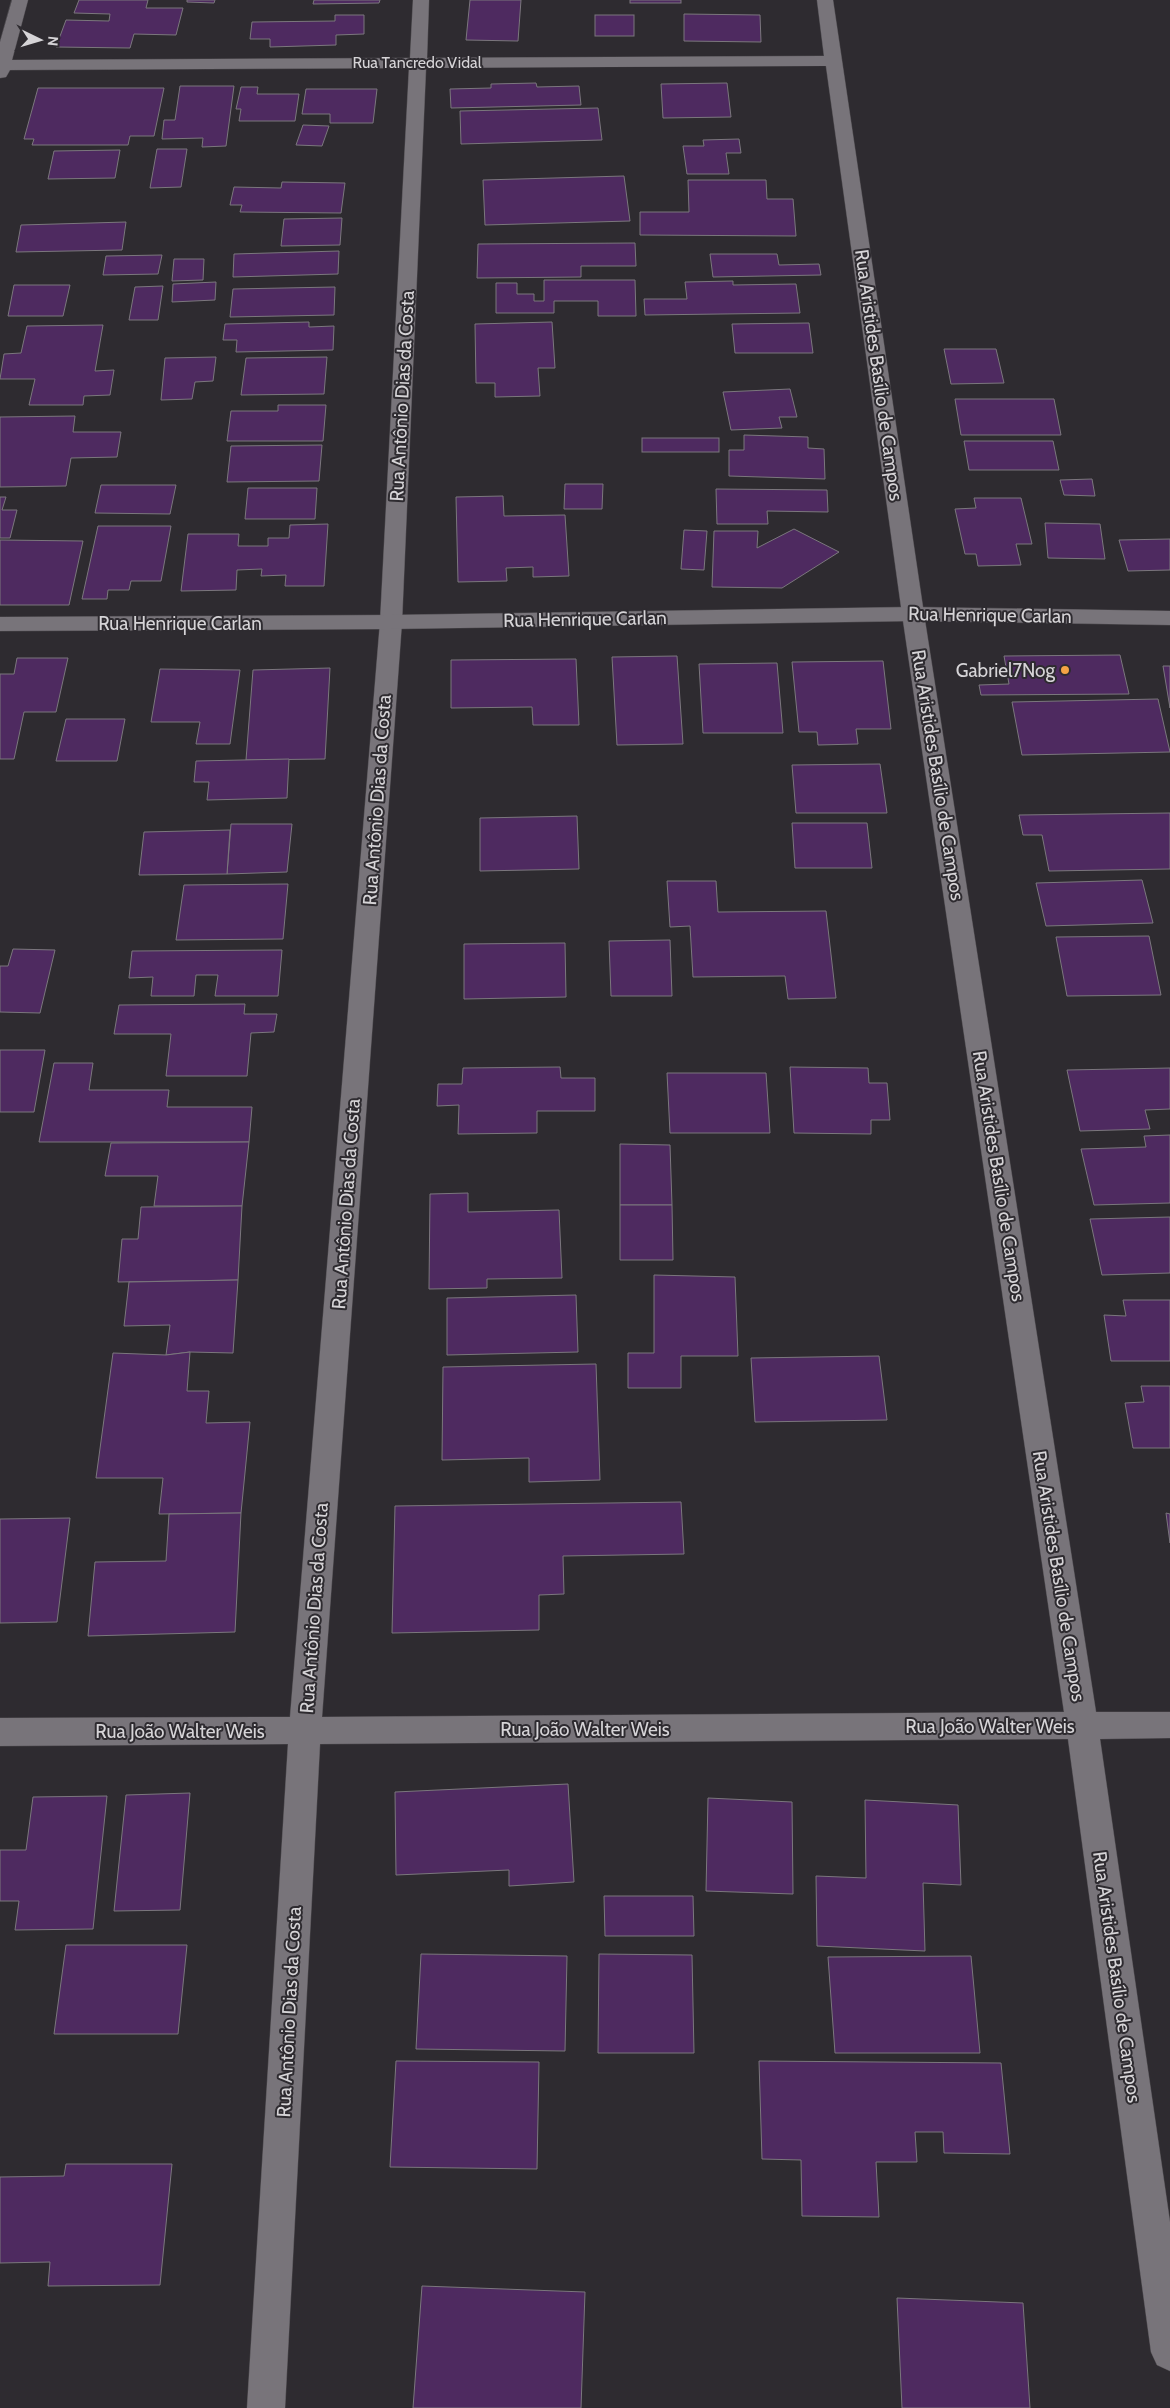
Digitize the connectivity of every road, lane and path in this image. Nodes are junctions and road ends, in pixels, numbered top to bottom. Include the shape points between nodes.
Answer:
1 (20, 0) edge
2 (421, 0) edge
3 (825, 0) edge
4 (834, 61) junction
5 (417, 62) junction
6 (1, 68) edge
7 (913, 614) junction
8 (1170, 618) edge
9 (391, 622) junction
10 (0, 624) edge
11 (1082, 1725) junction
12 (1170, 1725) edge
13 (305, 1730) junction
14 (0, 1732) edge
15 (1170, 2352) edge
16 (266, 2408) edge

1 - 6 street
2 - 5 street, Rua Antônio Dias da Costa
3 - 4 street, Rua Aristides Basílio de Campos
4 - 5 street, Rua Tancredo Vidal
4 - 7 street, Rua Aristides Basílio de Campos
5 - 6 street, Rua Tancredo Vidal
5 - 9 street, Rua Antônio Dias da Costa
7 - 8 street, Rua Henrique Carlan
7 - 9 street, Rua Henrique Carlan
7 - 11 street, Rua Aristides Basílio de Campos
9 - 10 street, Rua Henrique Carlan
9 - 13 street, Rua Antônio Dias da Costa
11 - 12 street, Rua João Walter Weis
11 - 13 street, Rua João Walter Weis
11 - 15 street, Rua Aristides Basílio de Campos
13 - 14 street, Rua João Walter Weis
13 - 16 street, Rua Antônio Dias da Costa

